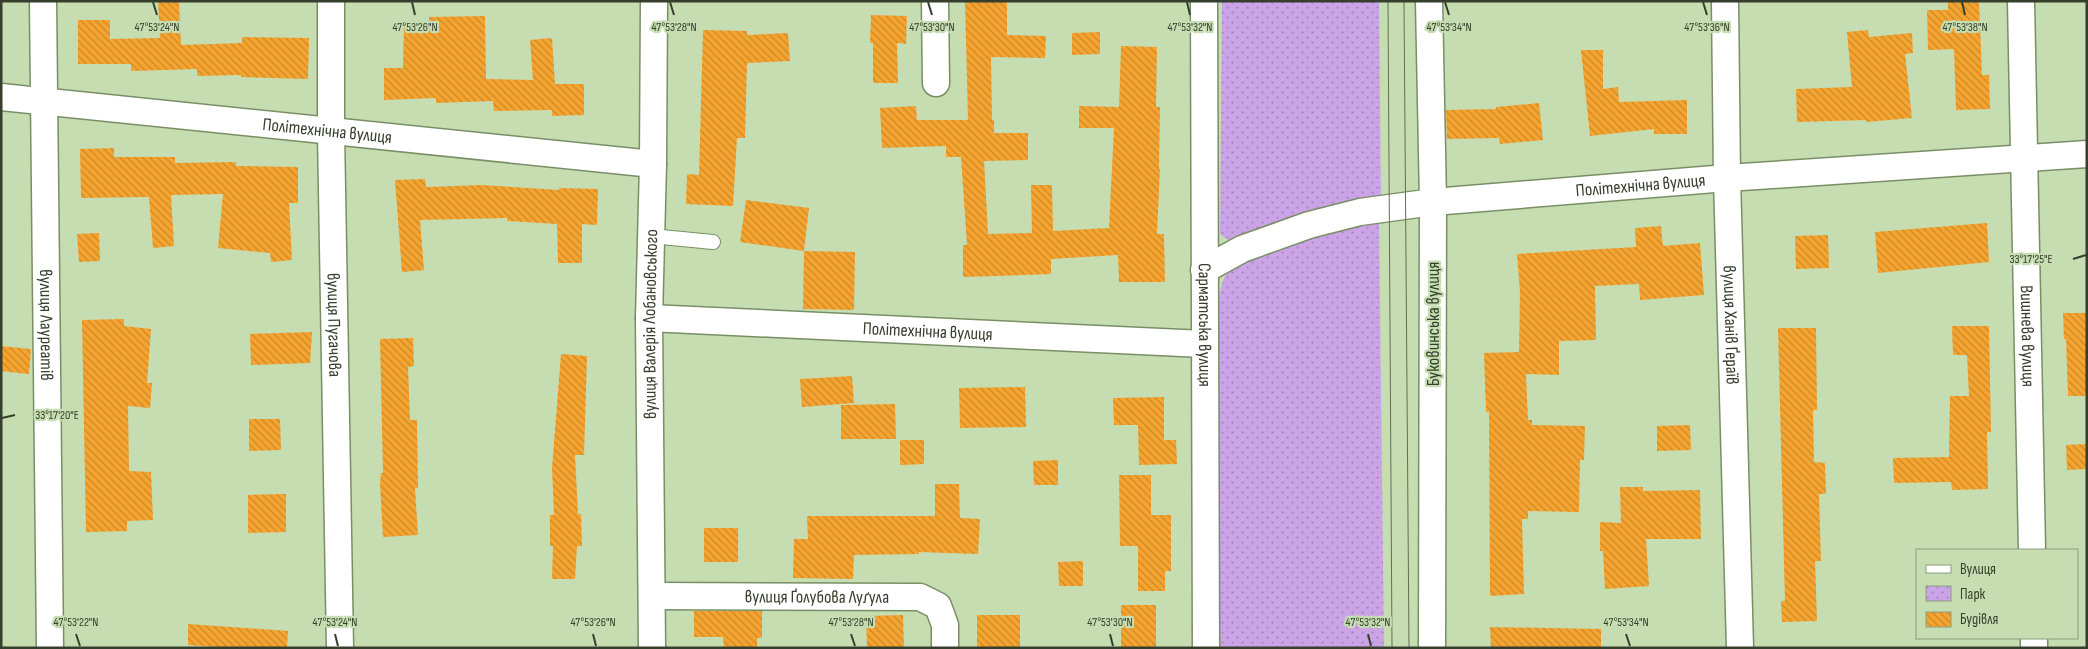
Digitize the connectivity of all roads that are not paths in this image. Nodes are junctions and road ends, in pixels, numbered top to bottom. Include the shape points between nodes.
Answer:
1 (43, 1) edge
2 (331, 1) edge
3 (654, 1) edge
4 (934, 1) edge
5 (1204, 1) edge
6 (1430, 1) edge
7 (1725, 1) edge
8 (2021, 1) edge
9 (936, 83) dead end
10 (1, 97) edge
11 (45, 102) junction
12 (331, 132) junction
13 (2087, 154) edge
14 (2024, 158) junction
15 (654, 164) junction
16 (1727, 178) junction
17 (1433, 202) junction
18 (651, 236) junction
19 (714, 242) dead end
20 (1204, 270) junction
21 (649, 318) junction
22 (1204, 344) junction
23 (2032, 549) edge
24 (652, 596) junction
25 (50, 648) edge
26 (340, 648) edge
27 (652, 648) edge
28 (945, 648) edge
29 (1206, 648) edge
30 (1432, 648) edge
31 (1740, 648) edge

1 - 11 street, вулиця Лауреатів
2 - 12 street, вулиця Пугачова
3 - 15 street, вулиця Валерія Лобановського
4 - 9 street
5 - 20 street, Сарматська вулиця
6 - 17 street, Буковинська вулиця
7 - 16 street, вулиця Ханів Ґераїв
8 - 14 street, Вишнева вулиця
10 - 11 street, Політехнічна вулиця
11 - 12 street, Політехнічна вулиця
11 - 25 street, вулиця Лауреатів
12 - 15 street, Політехнічна вулиця
12 - 26 street, вулиця Пугачова
13 - 14 street, Політехнічна вулиця
14 - 16 street, Політехнічна вулиця
14 - 23 street, Вишнева вулиця
15 - 18 street, вулиця Валерія Лобановського
16 - 17 street, Політехнічна вулиця
16 - 31 street, вулиця Ханів Ґераїв
17 - 20 street, Політехнічна вулиця via 1360,212 1309,225 1242,250
17 - 30 street, Буковинська вулиця
18 - 19 lane
18 - 21 street, вулиця Валерія Лобановського
20 - 22 street, Сарматська вулиця
21 - 22 street, Політехнічна вулиця
21 - 24 street, вулиця Валерія Лобановського
22 - 29 street, Сарматська вулиця
24 - 27 street, вулиця Валерія Лобановського
24 - 28 street, вулиця Ґолубова Луґула via 920,597 938,606 945,625

